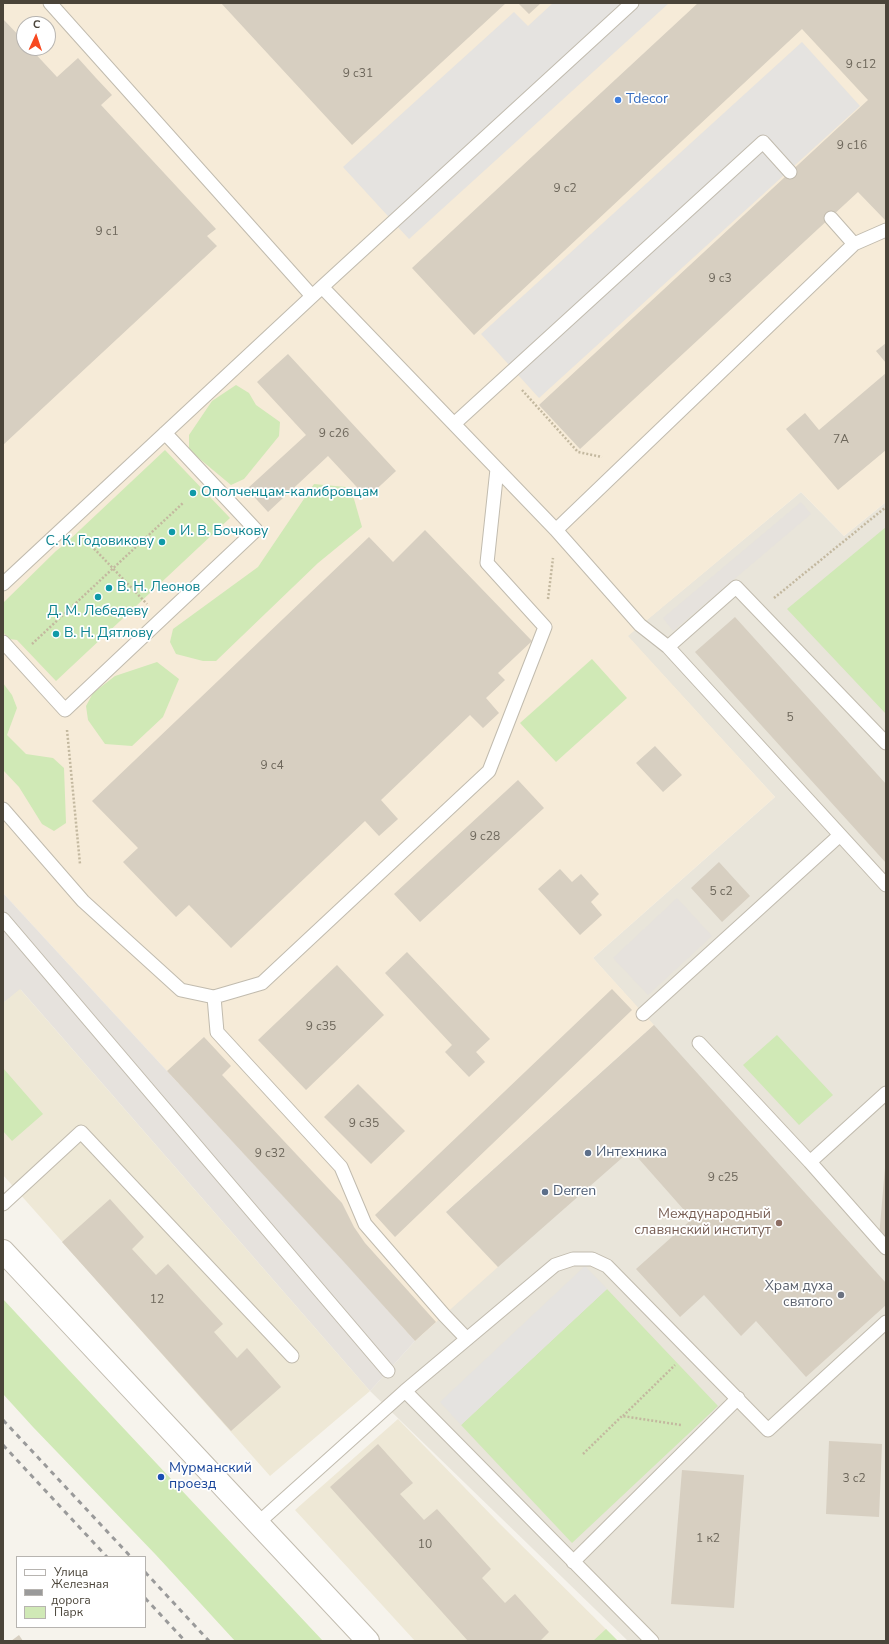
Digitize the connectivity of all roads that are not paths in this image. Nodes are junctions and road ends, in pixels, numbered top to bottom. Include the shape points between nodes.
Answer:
1 (50, 3) edge
2 (632, 3) edge
3 (790, 172) dead end
4 (831, 218) dead end
5 (886, 230) edge
6 (854, 244) junction
7 (322, 286) junction
8 (312, 296) junction
9 (454, 424) junction
10 (165, 433) junction
11 (498, 469) junction
12 (556, 530) junction
13 (3, 584) edge
14 (3, 642) edge
15 (668, 647) junction
16 (886, 743) edge
17 (3, 809) edge
18 (840, 834) junction
19 (886, 885) edge
20 (3, 919) edge
21 (214, 997) junction
22 (643, 1014) dead end
23 (699, 1043) dead end
24 (886, 1093) edge
25 (810, 1162) junction
26 (3, 1204) edge
27 (886, 1248) edge
28 (3, 1251) edge
29 (886, 1322) edge
30 (466, 1339) junction
31 (292, 1356) dead end
32 (388, 1371) dead end
33 (405, 1391) junction
34 (738, 1398) junction
35 (258, 1523) junction
36 (573, 1562) junction
37 (368, 1641) edge
38 (652, 1641) edge

1 - 8 lane
2 - 7 lane
3 - 9 lane via 762,142
4 - 6 lane
5 - 6 lane
6 - 12 lane
7 - 8 lane
7 - 9 lane
8 - 10 lane
9 - 11 lane
10 - 13 lane
10 - 14 lane via 256,530 65,710
11 - 12 lane
11 - 21 lane via 487,563 545,627 489,770 262,983
12 - 15 lane via 640,625
15 - 16 lane via 736,587
15 - 18 lane
17 - 21 lane via 84,901 181,990
18 - 19 lane
18 - 22 lane
20 - 32 lane
21 - 30 lane via 217,1032 340,1167 365,1224
23 - 25 lane
24 - 25 lane
25 - 27 lane
26 - 31 lane via 81,1132
28 - 35 street
29 - 34 lane via 768,1430
30 - 33 lane
30 - 34 lane via 555,1265 573,1259 592,1259 607,1266
33 - 35 lane
33 - 36 lane
34 - 36 lane
35 - 37 street
36 - 38 lane

